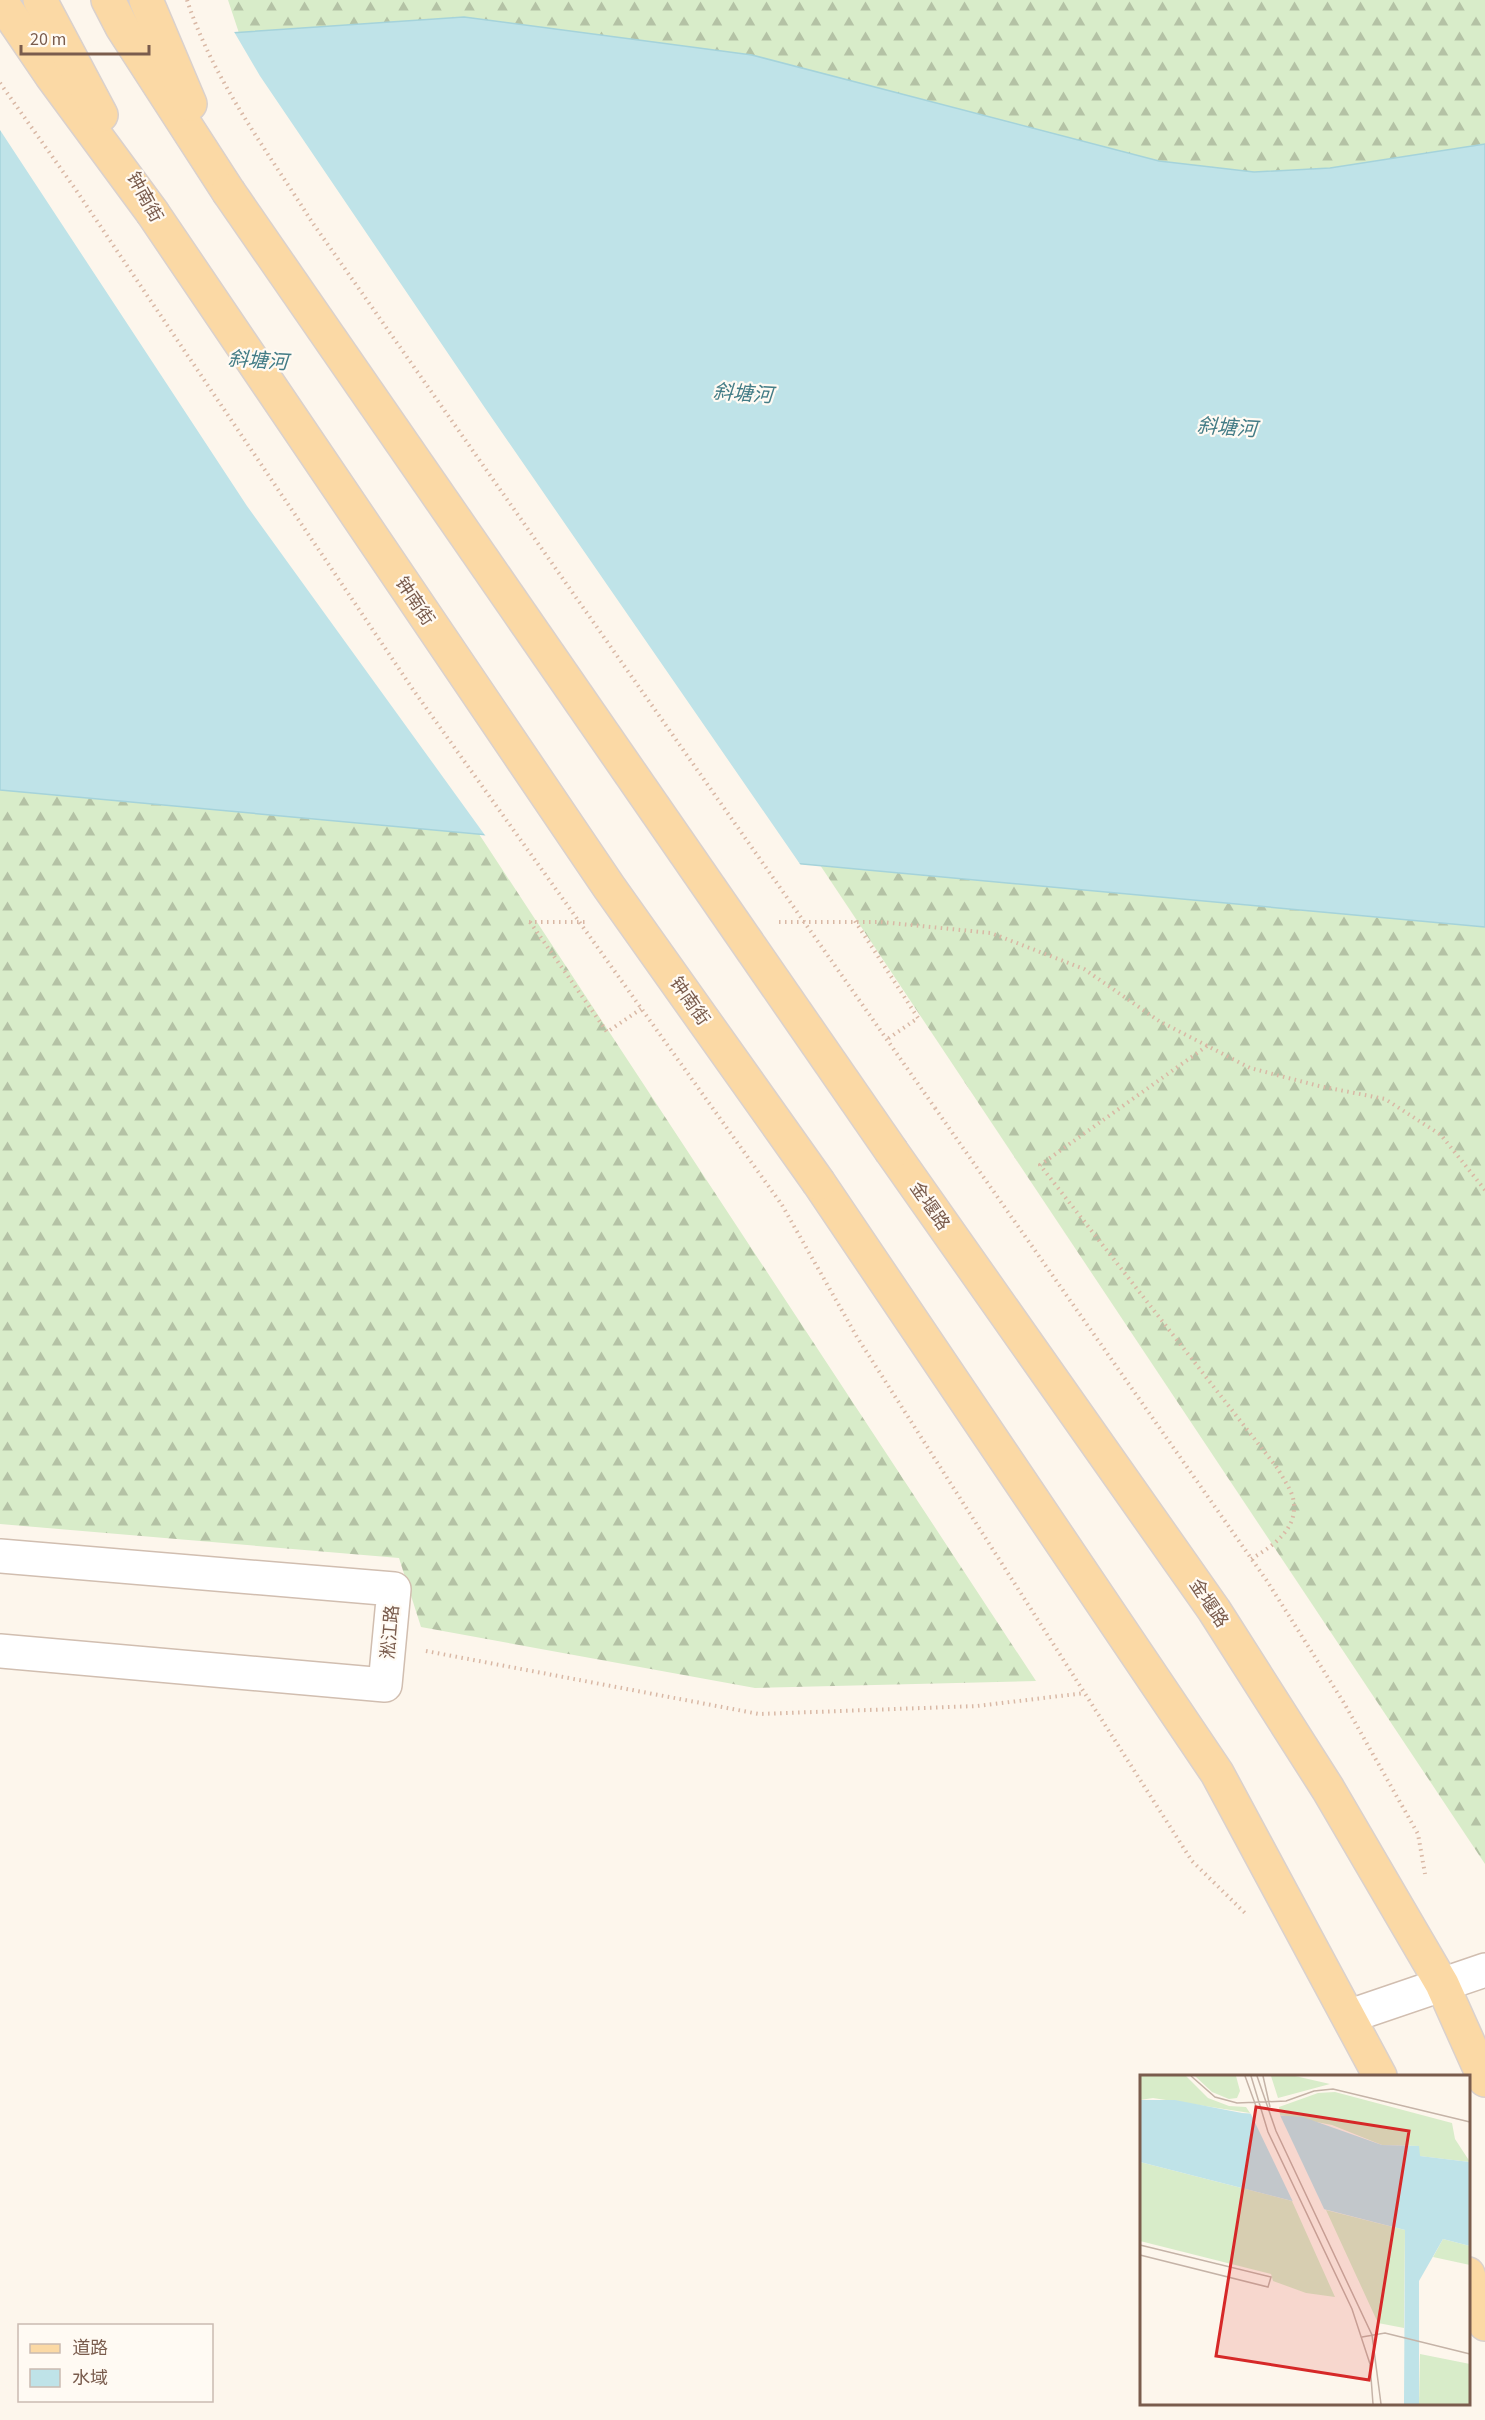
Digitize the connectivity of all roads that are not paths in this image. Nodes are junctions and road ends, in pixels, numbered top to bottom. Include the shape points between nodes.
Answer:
1 (0, 0) edge
2 (40, 0) edge
3 (108, 0) edge
4 (146, 0) edge
5 (228, 191) junction
6 (152, 212) junction
7 (0, 1556) edge
8 (0, 1651) edge
9 (1485, 1970) edge
10 (1442, 1984) junction
11 (1350, 2016) junction
12 (1380, 2075) edge
13 (1485, 2080) edge
14 (1470, 2280) edge
15 (1485, 2324) edge

1 - 6 main road
2 - 6 main road, 钟南街
3 - 5 main road
4 - 5 main road
5 - 10 main road, 金堰路, bridge via 892,1152 1214,1610 1328,1789
6 - 11 main road, 钟南街, bridge via 609,887 819,1184 1217,1773
7 - 8 street, 淞江路 via 394,1589 385,1685
9 - 10 street
10 - 11 street
10 - 13 main road, 金堰路
11 - 12 main road
14 - 15 main road

